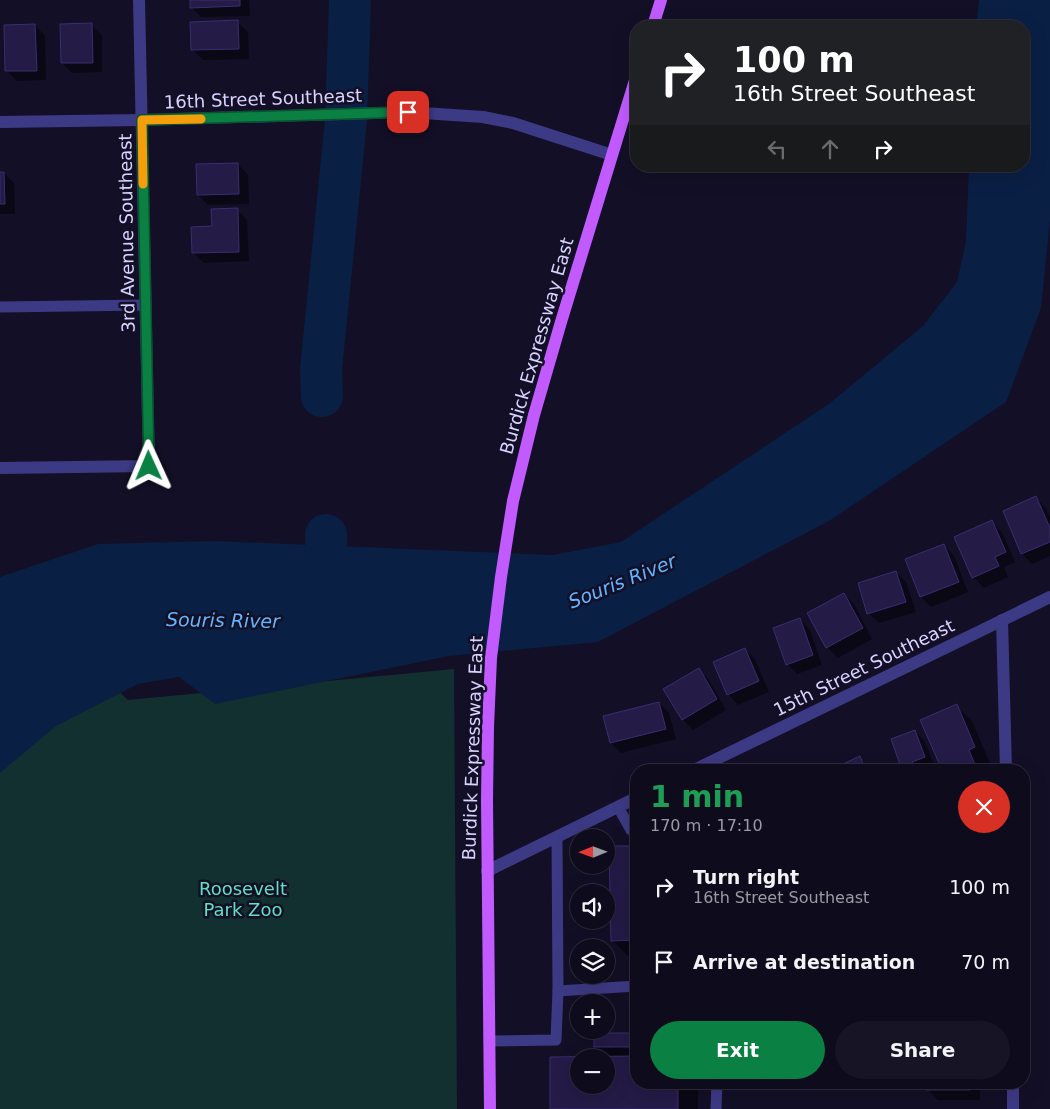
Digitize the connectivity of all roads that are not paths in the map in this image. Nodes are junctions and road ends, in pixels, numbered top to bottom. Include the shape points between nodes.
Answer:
1 (139, 0) edge
2 (661, 0) edge
3 (655, 20) edge
4 (630, 97) edge
5 (142, 120) junction
6 (0, 122) edge
7 (612, 155) junction
8 (146, 305) junction
9 (0, 307) edge
10 (0, 468) edge
11 (1050, 597) edge
12 (1002, 620) junction
13 (706, 764) edge
14 (1006, 764) edge
15 (630, 801) edge
16 (618, 807) junction
17 (630, 828) edge
18 (557, 837) junction
19 (487, 871) junction
20 (630, 986) edge
21 (558, 990) junction
22 (489, 1041) junction
23 (717, 1089) edge
24 (1013, 1089) edge
25 (490, 1109) edge
26 (716, 1109) edge
27 (1013, 1109) edge

1 - 5 street, 3rd Avenue Southeast
2 - 3 main road
4 - 7 main road, Burdick Expressway East
5 - 6 street, 16th Street Southeast
5 - 7 street, 16th Street Southeast via 408,112 484,117 513,123
5 - 8 street, 3rd Avenue Southeast
7 - 19 main road, Burdick Expressway East via 534,415 513,501 491,658
8 - 9 lane
8 - 10 street, 3rd Avenue Southeast via 149,466
11 - 12 street, 15th Street Southeast
12 - 13 street, 15th Street Southeast
12 - 14 street
15 - 16 street
16 - 17 lane
16 - 18 street
18 - 19 street
18 - 21 lane
19 - 22 main road, Burdick Expressway East
20 - 21 lane
21 - 22 lane via 556,1040
22 - 25 main road, Burdick Expressway East
23 - 26 lane
24 - 27 street

